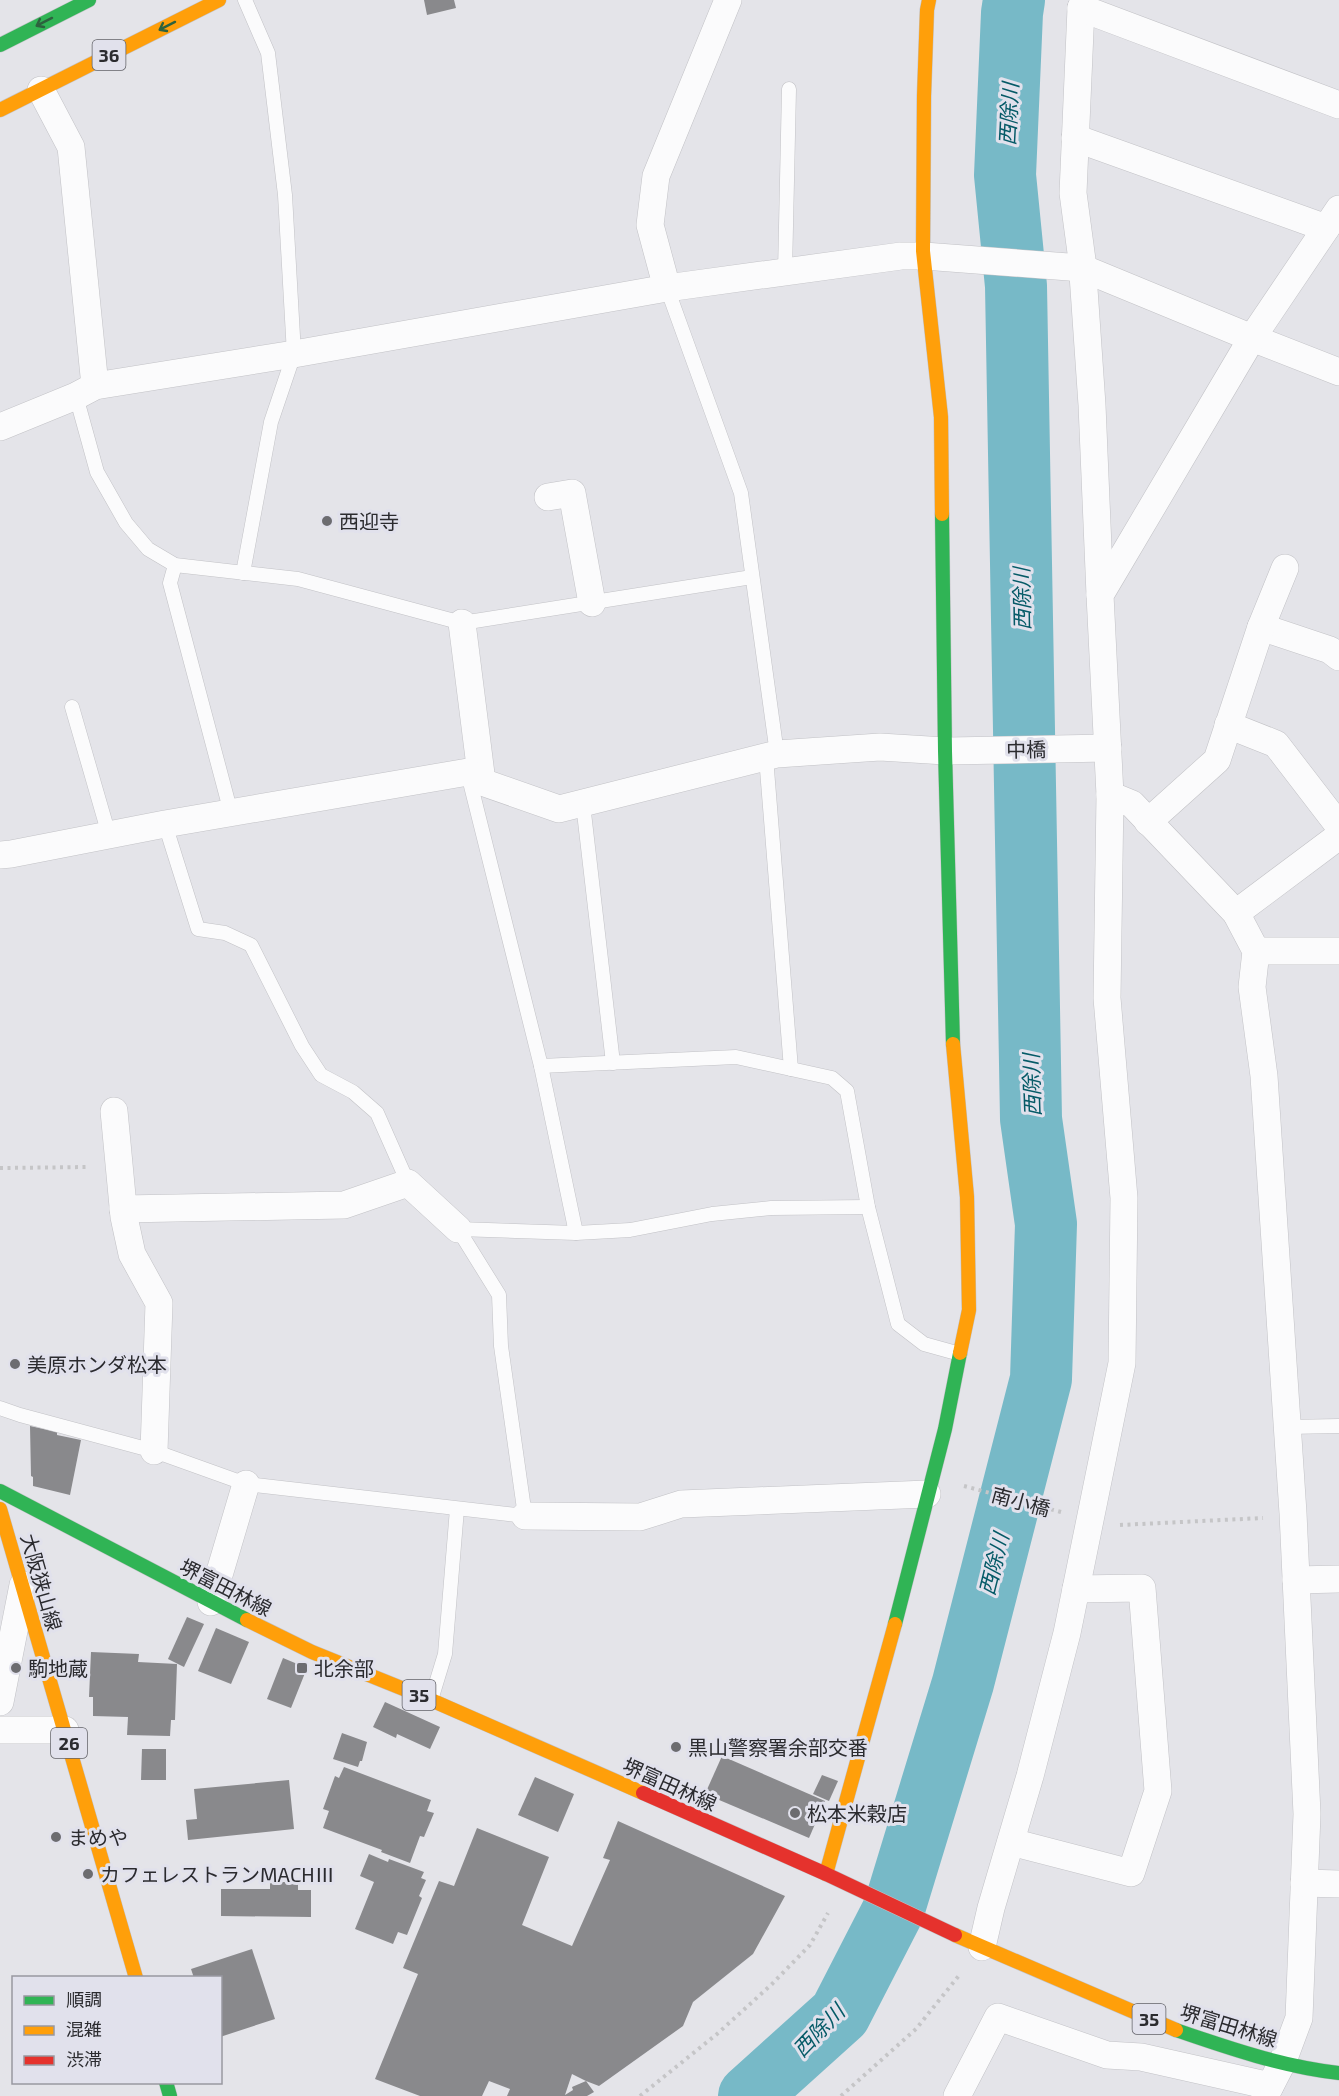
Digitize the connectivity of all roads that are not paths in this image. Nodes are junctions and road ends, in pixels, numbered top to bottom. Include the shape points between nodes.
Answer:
1 (89, 0) edge
2 (219, 0) edge
3 (245, 0) edge
4 (728, 0) edge
5 (929, 0) edge
6 (1083, 4) edge
7 (0, 45) edge
8 (789, 89) dead end
9 (41, 90) junction
10 (1339, 105) edge
11 (0, 110) edge
12 (1075, 138) junction
13 (1333, 218) edge
14 (924, 256) junction
15 (1082, 268) junction
16 (785, 272) junction
17 (667, 288) junction
18 (1252, 338) junction
19 (294, 354) junction
20 (1339, 372) edge
21 (85, 391) junction
22 (0, 427) edge
23 (548, 497) dead end
24 (175, 566) junction
25 (1285, 568) dead end
26 (243, 573) junction
27 (752, 577) junction
28 (1100, 595) junction
29 (592, 603) junction
30 (462, 623) junction
31 (1261, 627) junction
32 (1339, 657) edge
33 (72, 707) dead end
34 (1228, 725) junction
35 (1106, 748) junction
36 (947, 751) junction
37 (772, 756) junction
38 (475, 777) junction
39 (1110, 795) junction
40 (583, 804) junction
41 (231, 813) junction
42 (1148, 822) junction
43 (165, 824) junction
44 (1339, 826) edge
45 (109, 835) junction
46 (1339, 836) edge
47 (0, 855) edge
48 (1236, 913) junction
49 (1256, 951) junction
50 (1339, 951) edge
51 (614, 1063) junction
52 (541, 1066) junction
53 (791, 1069) junction
54 (114, 1111) dead end
55 (408, 1183) junction
56 (868, 1207) junction
57 (123, 1209) junction
58 (458, 1229) junction
59 (576, 1233) junction
60 (960, 1354) junction
61 (0, 1408) edge
62 (1339, 1426) edge
63 (1287, 1427) junction
64 (154, 1451) junction
65 (246, 1484) junction
66 (0, 1491) edge
67 (927, 1494) junction
68 (0, 1509) edge
69 (457, 1509) junction
70 (525, 1516) junction
71 (1339, 1579) edge
72 (1296, 1580) junction
73 (23, 1583) junction
74 (1076, 1589) junction
75 (211, 1602) junction
76 (431, 1700) junction
77 (0, 1702) edge
78 (0, 1730) edge
79 (65, 1730) junction
80 (1011, 1842) junction
81 (826, 1874) junction
82 (1304, 1883) junction
83 (1339, 1884) edge
84 (974, 1944) junction
85 (136, 1976) edge
86 (1283, 2061) junction
87 (1339, 2073) edge
88 (1267, 2091) edge
89 (957, 2096) edge

1 -> 7 main road
2 -> 9 main road, 36
3 - 19 lane via 268,53 285,195
4 - 17 street via 656,176 650,225
5 - 14 main road via 924,96
6 - 10 street
6 - 12 street
8 - 16 lane
9 - 11 main road, 36
9 - 21 street via 71,147
12 - 13 street
12 - 15 street via 1073,193
13 - 18 street
14 - 15 street
14 - 16 street
14 - 36 main road via 941,417
15 - 18 street
15 - 28 street
16 - 17 street
17 - 19 street
17 - 27 lane via 741,493
18 - 20 street
18 - 28 street
19 - 21 street
19 - 26 lane via 271,422
21 - 22 street
21 - 24 lane via 97,472 126,523 148,549
23 - 29 street via 572,493
24 - 26 lane
24 - 41 lane via 170,584
25 - 31 street
26 - 30 lane via 298,579
27 - 29 lane
27 - 37 lane
28 - 35 street
29 - 30 lane
30 - 38 street
31 - 32 street
31 - 34 street
33 - 45 lane
34 - 42 street via 1217,760
34 - 44 street via 1276,744
35 - 36 street, 中橋
35 - 39 street
36 - 37 street, 中橋 via 880,747
36 - 60 main road via 953,1048 967,1197 969,1310
37 - 40 street, 中橋
37 - 53 lane
38 - 40 street, 中橋 via 559,809
38 - 41 street
38 - 52 lane
39 - 42 street via 1132,804
39 - 74 street via 1107,998 1124,1198 1122,1363
40 - 51 lane
41 - 43 street
42 - 48 street
43 - 45 street
43 - 55 lane via 198,929 225,933 251,945 321,1075 353,1092 377,1113
45 - 47 street
46 - 48 street
48 - 49 street
49 - 50 street
49 - 63 street via 1252,987 1264,1076
51 - 52 lane
51 - 53 lane via 736,1057
52 - 59 lane
53 - 56 lane via 832,1078 846,1091
54 - 57 street
55 - 57 street via 344,1205
55 - 58 street
56 - 59 lane via 771,1208 712,1214 630,1230
56 - 60 lane via 898,1324 924,1344
57 - 64 street via 132,1254 159,1303
58 - 59 lane
58 - 70 lane via 499,1295 501,1346
60 - 67 main road
61 - 64 lane
62 - 63 lane
63 - 72 street
64 - 65 lane
65 - 69 lane
65 - 75 street
66 - 75 main road, 堺富田林線 / 35
67 - 70 street via 681,1504 640,1517
67 - 81 main road
68 - 73 main road, 大阪狭山線 / 26
69 - 70 lane
69 - 76 lane via 445,1654
71 - 72 street
72 - 82 street via 1308,1814
73 - 77 street
73 - 79 main road, 大阪狭山線 / 26
74 - 80 street
74 - 80 street via 1142,1588 1158,1791 1131,1873
75 - 76 main road, 堺富田林線 / 35 via 312,1652
76 - 81 main road, 堺富田林線 / 35
78 - 79 street
79 - 85 main road, 大阪狭山線 / 26
80 - 84 street
81 - 84 main road, 堺富田林線 / 35
82 - 83 street
82 - 86 street via 1299,2018
84 - 86 main road, 堺富田林線 / 35 via 1172,2029
86 - 87 main road, 堺富田林線 / 35
86 - 88 street
88 - 89 street via 1141,2057 1107,2055 998,2017

